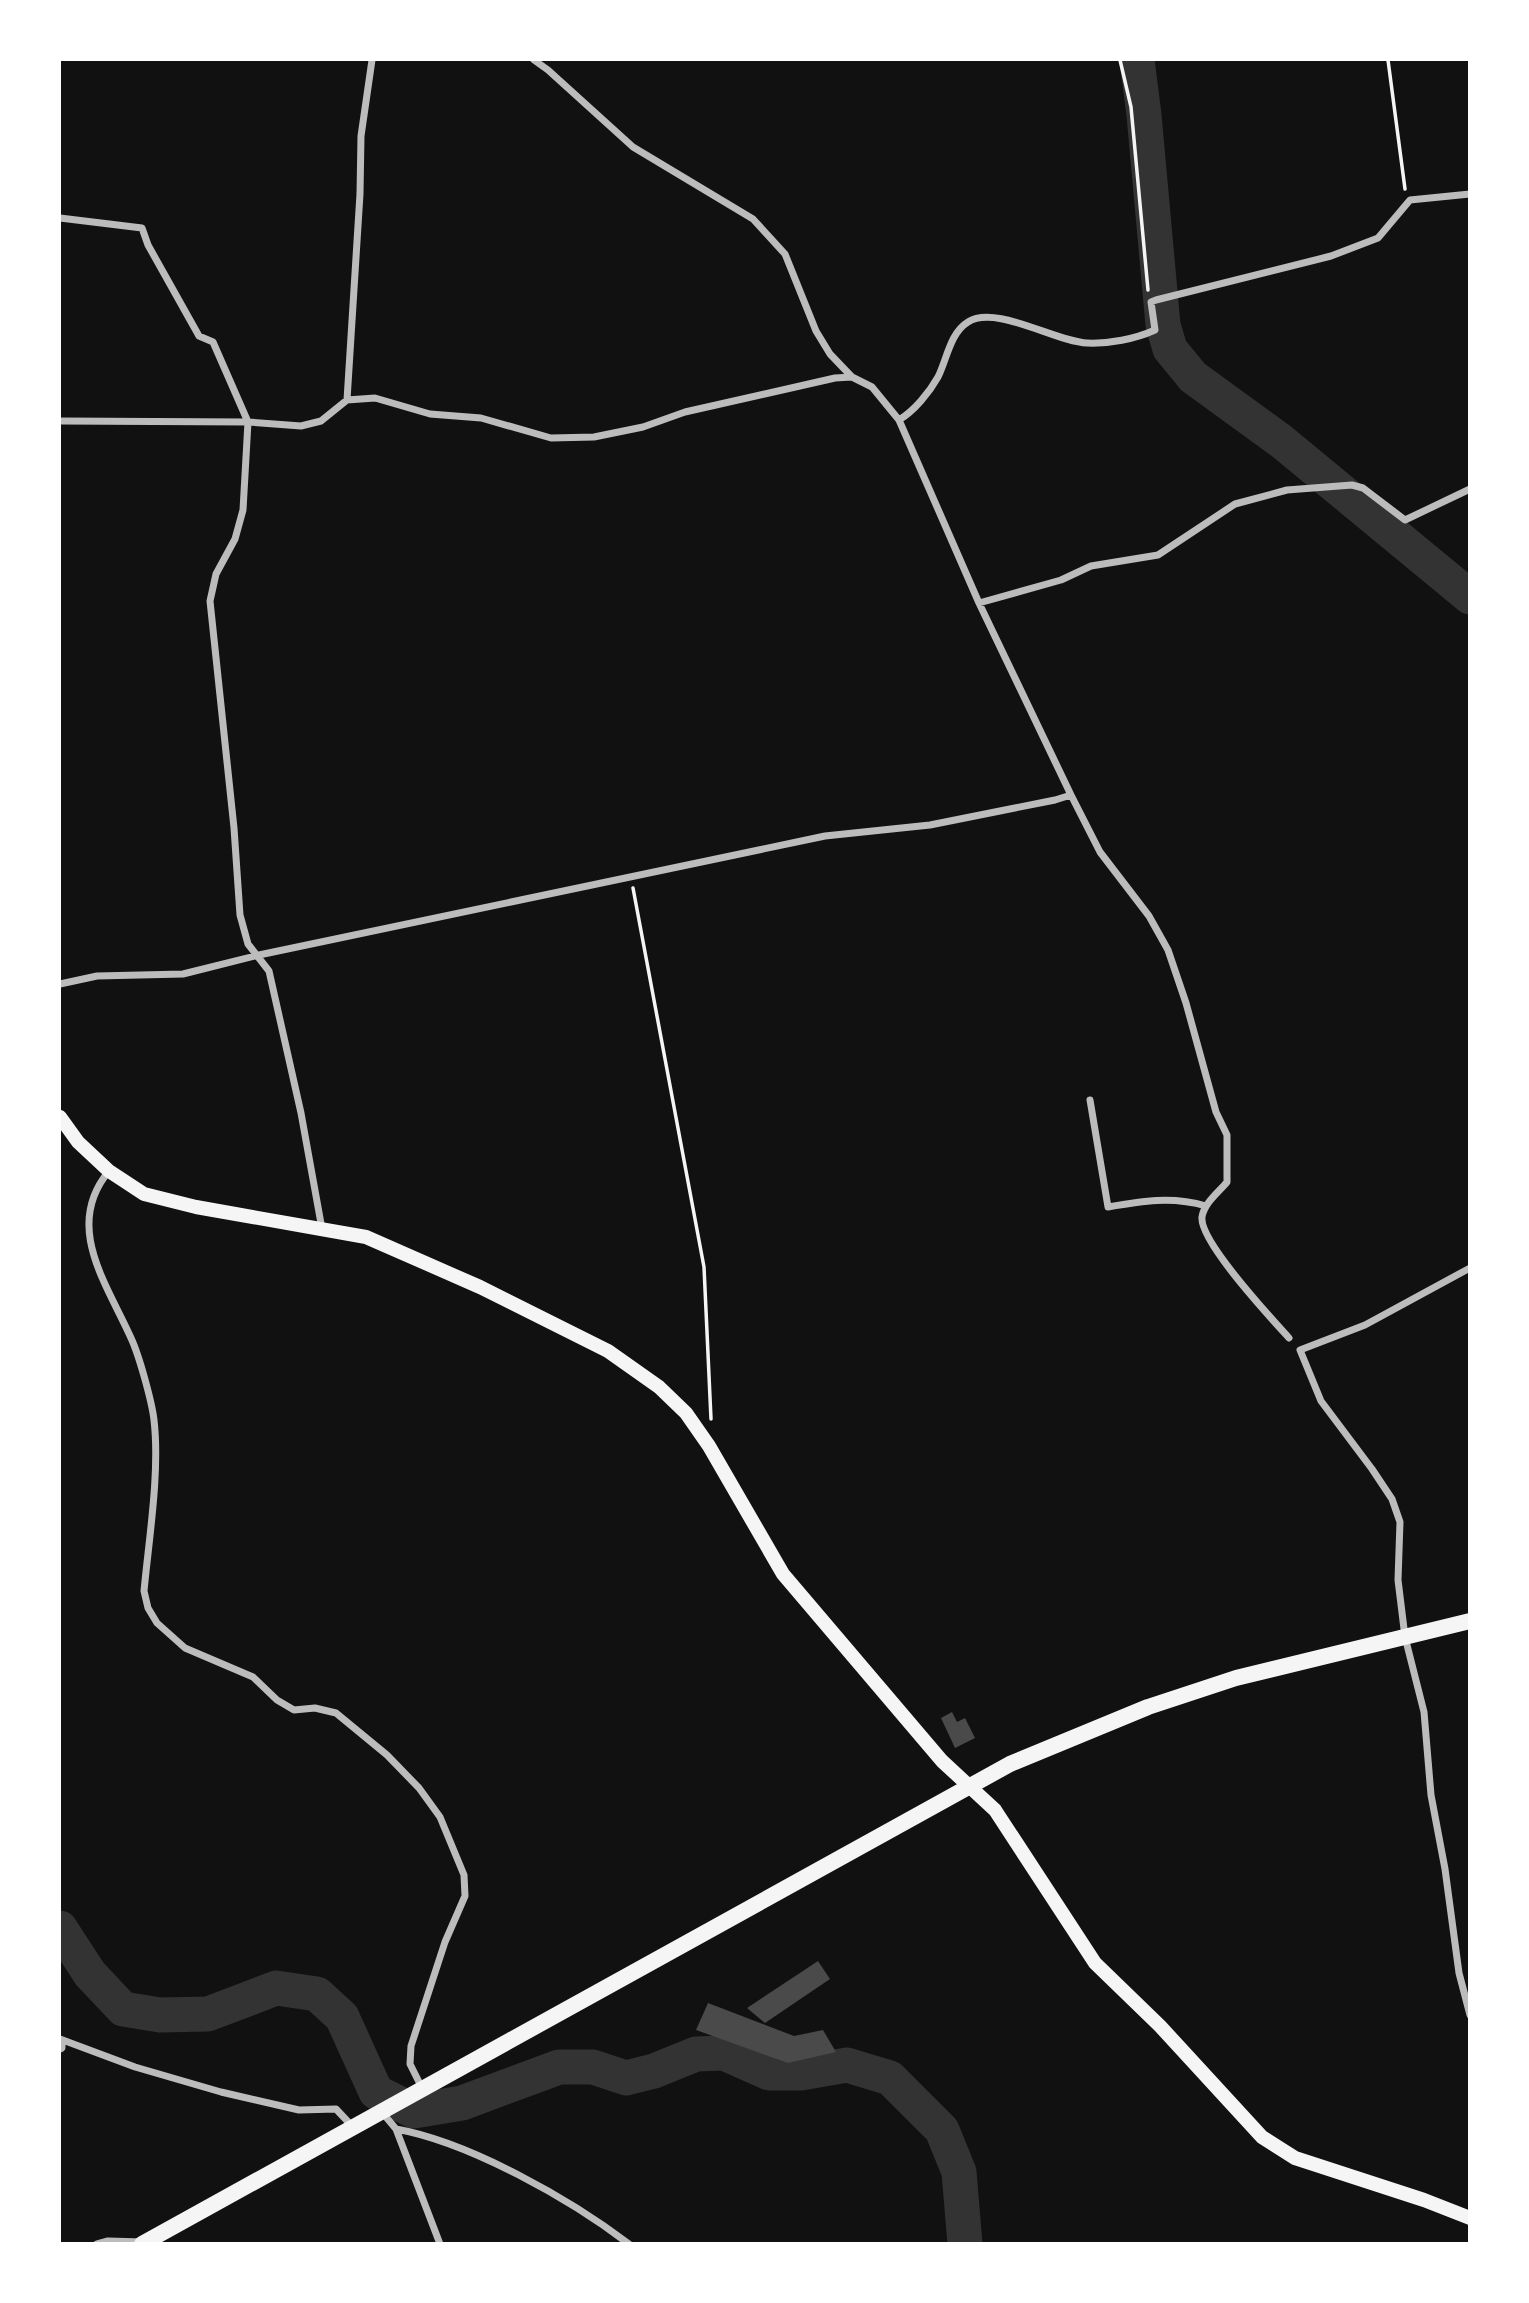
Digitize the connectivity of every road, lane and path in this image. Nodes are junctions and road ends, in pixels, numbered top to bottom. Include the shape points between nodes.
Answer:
1 (372, 60) edge
2 (534, 60) edge
3 (1120, 60) edge
4 (1388, 60) edge
5 (1469, 194) edge
6 (1410, 200) junction
7 (60, 218) edge
8 (1154, 301) junction
9 (852, 377) junction
10 (347, 400) junction
11 (899, 420) junction
12 (60, 421) edge
13 (248, 422) junction
14 (1469, 489) edge
15 (979, 603) junction
16 (1071, 795) junction
17 (631, 876) junction
18 (259, 955) junction
19 (60, 984) edge
20 (1090, 1100) dead end
21 (60, 1117) edge
22 (109, 1171) junction
23 (1206, 1206) junction
24 (322, 1229) junction
25 (1469, 1268) edge
26 (1289, 1338) dead end
27 (709, 1446) junction
28 (1469, 1621) edge
29 (1405, 1637) junction
30 (969, 1786) junction
31 (1469, 2015) edge
32 (61, 2039) edge
33 (60, 2049) edge
34 (416, 2092) junction
35 (383, 2109) junction
36 (352, 2126) junction
37 (396, 2129) junction
38 (1469, 2218) edge
39 (144, 2243) edge
40 (97, 2244) edge
41 (440, 2244) edge
42 (629, 2244) edge

1 - 10 street via 361,136
2 - 9 street via 633,147 753,219 785,254 816,331
3 - 8 path via 1131,107 1148,289
4 - 6 path via 1403,186
5 - 6 street
6 - 8 street via 1378,238 1331,256
7 - 13 street via 142,228 199,336 213,342
8 - 11 street via 1155,330 1138,338 1087,343 1019,322 989,317 969,320 955,335 937,378 911,413
9 - 10 street via 685,412 643,428 594,437 551,438 481,418 430,414 375,398
9 - 11 street via 872,387
10 - 13 street via 321,421 301,426
11 - 15 street
12 - 13 street
13 - 18 street via 243,510 235,539 216,574 210,601 240,915 248,944
14 - 15 street via 1405,520 1363,488 1352,485 1287,489 1235,504 1158,555 1091,566 1061,580
15 - 16 street
16 - 17 street via 930,825 825,836
16 - 23 street via 1101,852 1149,916 1168,950 1186,1003 1216,1112 1227,1135 1227,1182
17 - 18 street
17 - 27 path via 704,1267
18 - 19 street via 183,974 97,976
18 - 24 street via 269,971
20 - 23 street via 1108,1207 1156,1199
21 - 22 main road
22 - 24 main road via 144,1194
22 - 34 street via 96,1186 89,1209 90,1245 132,1340 154,1418 156,1450 144,1591 148,1608 157,1623 185,1648 253,1677 294,1710 336,1713 387,1755 440,1817 464,1875 465,1896 411,2046
23 - 26 street via 1202,1218 1206,1233 1251,1297
24 - 27 main road via 366,1237 406,1253 608,1351 659,1387 686,1413
25 - 29 street via 1366,1325 1300,1350 1321,1401 1392,1499 1400,1522 1398,1580
27 - 30 main road via 783,1574 942,1761
28 - 29 main road
29 - 30 main road via 1236,1678 1148,1707 1010,1764
29 - 31 street via 1424,1712 1431,1795
30 - 34 main road
30 - 38 main road via 1006,1825 1095,1963 1262,2137 1295,2158
32 - 33 street
32 - 36 street via 221,2092 299,2110 336,2109
34 - 35 main road
35 - 36 main road
35 - 37 street
36 - 39 main road
37 - 41 street
37 - 42 street via 495,2163
39 - 40 street

